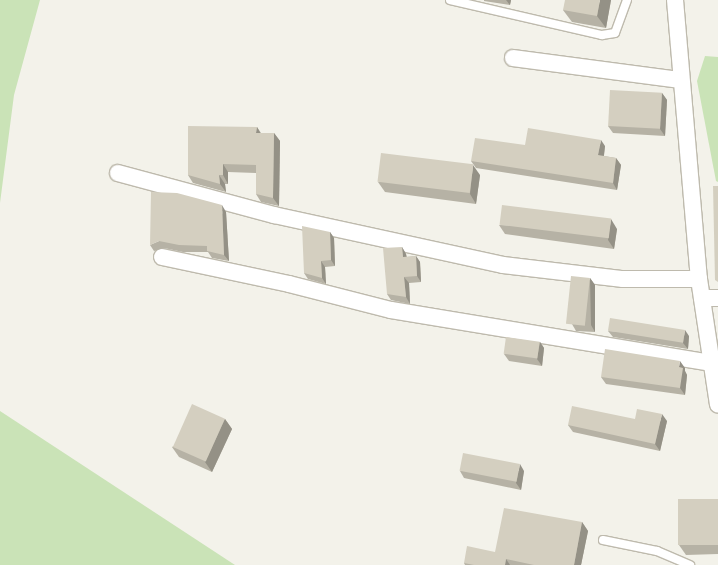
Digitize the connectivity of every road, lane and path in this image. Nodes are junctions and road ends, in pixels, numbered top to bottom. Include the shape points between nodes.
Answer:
1 (450, 0) edge
2 (627, 0) edge
3 (675, 0) edge
4 (513, 58) dead end
5 (681, 80) junction
6 (118, 173) dead end
7 (162, 258) dead end
8 (699, 278) junction
9 (702, 298) junction
10 (718, 298) edge
11 (711, 363) junction
12 (718, 405) edge
13 (603, 540) dead end
14 (690, 565) edge

1 - 2 lane via 602,36 615,33
3 - 5 street
4 - 5 street
5 - 8 street
6 - 8 street via 274,216 503,265 623,279
7 - 11 street via 289,284 391,310
8 - 9 street
9 - 10 street
9 - 11 street
11 - 12 street
13 - 14 lane via 657,551

